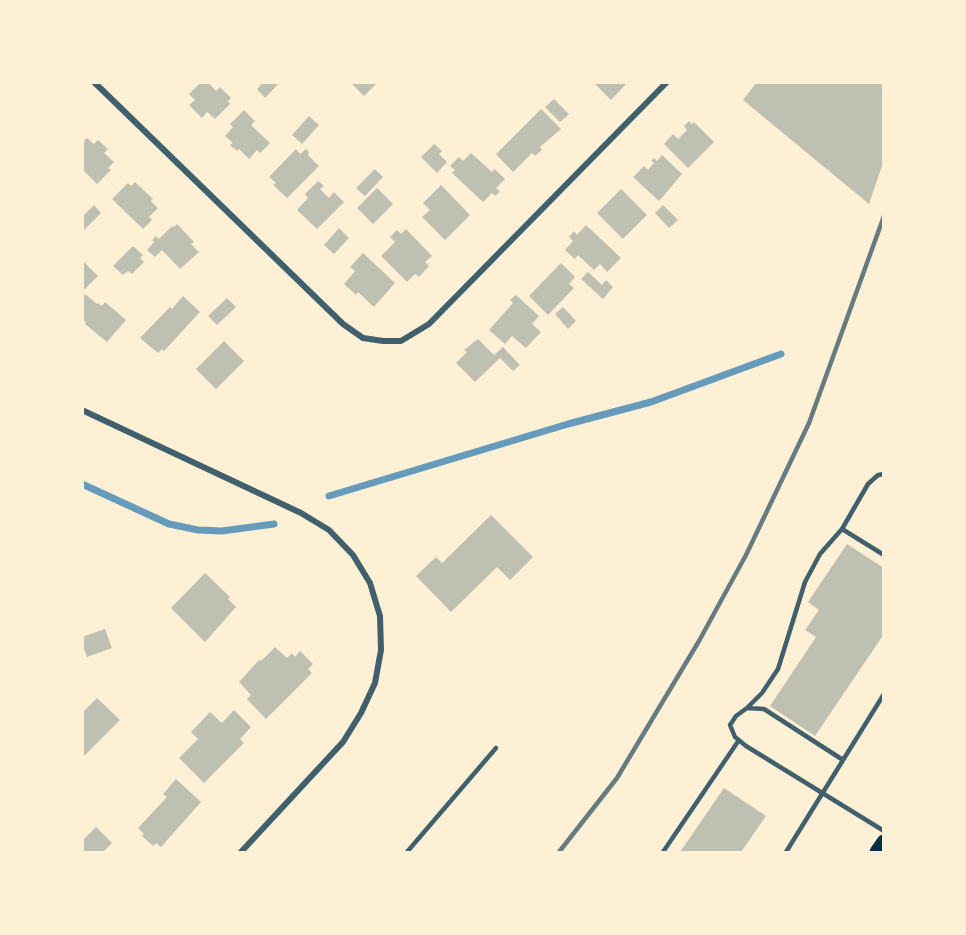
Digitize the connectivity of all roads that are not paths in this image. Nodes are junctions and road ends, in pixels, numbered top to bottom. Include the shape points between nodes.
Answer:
1 (93, 82) edge
2 (667, 82) edge
3 (82, 410) edge
4 (884, 474) edge
5 (842, 529) junction
6 (884, 555) edge
7 (884, 694) edge
8 (747, 708) junction
9 (739, 740) junction
10 (496, 748) dead end
11 (843, 760) junction
12 (822, 794) junction
13 (884, 831) edge
14 (884, 842) edge
15 (241, 852) edge
16 (407, 852) edge
17 (663, 852) edge
18 (786, 852) edge
19 (877, 852) edge

1 - 2 street via 343,324 363,338 383,341 401,341 429,324
3 - 15 street via 301,513 329,531 353,555 370,583 380,616 381,650 375,683 361,713 343,742
4 - 5 lane via 868,484
5 - 6 lane
5 - 8 lane via 820,554 805,582 778,669
7 - 11 lane
8 - 9 lane via 730,725
8 - 11 lane via 764,709
9 - 12 lane
9 - 17 lane
10 - 16 lane
11 - 12 lane
12 - 13 lane
12 - 18 lane
14 - 19 main road

